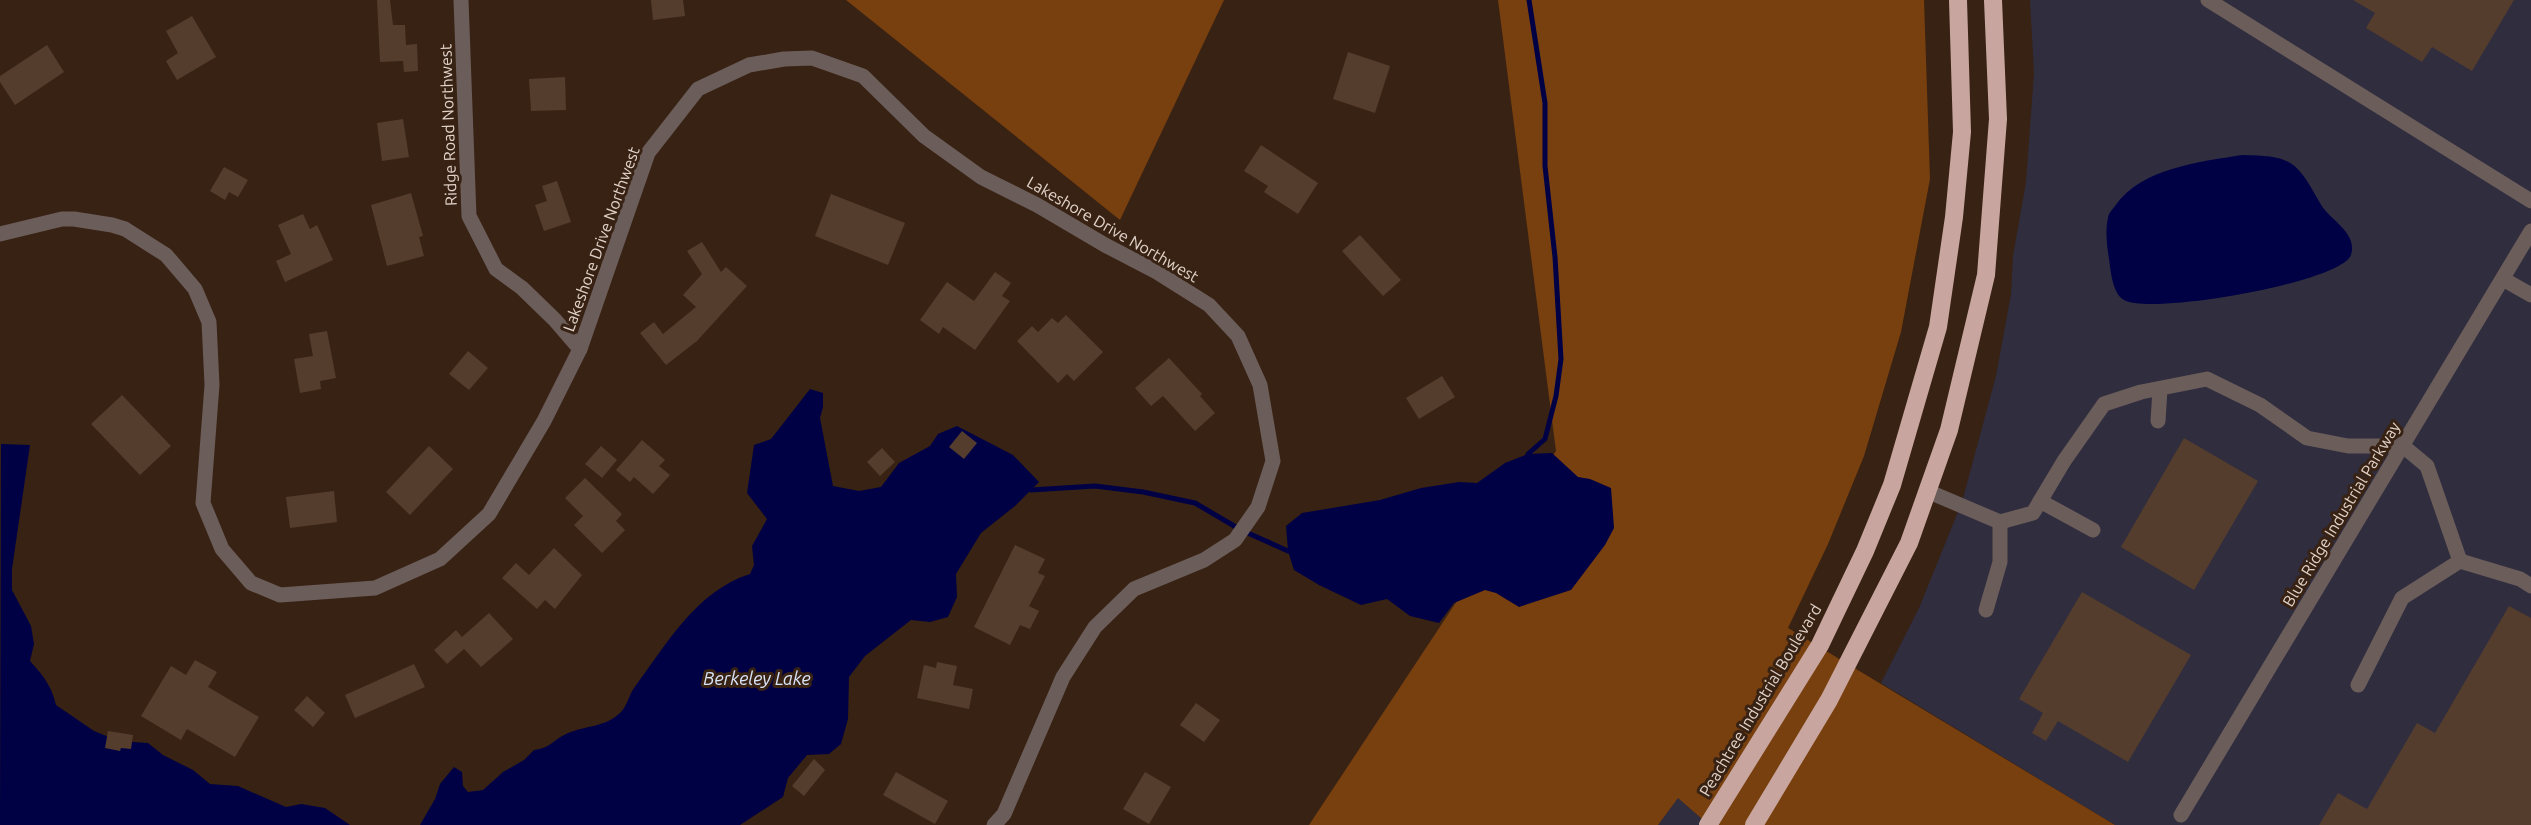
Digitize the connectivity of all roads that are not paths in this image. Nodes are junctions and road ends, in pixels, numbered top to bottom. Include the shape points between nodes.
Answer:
1 (461, 0) edge
2 (1958, 0) edge
3 (1993, 0) edge
4 (2208, 0) edge
5 (2531, 201) edge
6 (2531, 231) edge
7 (0, 234) edge
8 (2503, 279) junction
9 (2531, 295) edge
10 (580, 349) junction
11 (2160, 389) junction
12 (2158, 421) dead end
13 (2403, 446) junction
14 (1927, 491) junction
15 (2040, 501) junction
16 (2000, 522) junction
17 (2093, 530) dead end
18 (2460, 561) junction
19 (2531, 586) edge
20 (1986, 610) dead end
21 (2358, 686) dead end
22 (2181, 815) dead end
23 (994, 825) edge
24 (1708, 825) edge
25 (1754, 825) edge

1 - 10 street, Ridge Road Northwest via 469,216 496,269 522,288
2 - 24 highway, Peachtree Industrial Boulevard via 1962,132 1954,217 1938,327 1892,486 1820,645
3 - 14 highway via 1998,119 1986,275 1949,430
4 - 5 street
6 - 8 street, Blue Ridge Industrial Parkway
7 - 10 street, Lakeshore Drive Northwest via 62,219 112,225 166,255 195,289 209,322 212,385 203,503 222,549 250,584 280,595 375,588 440,559 489,514 544,421
8 - 9 street
8 - 13 street, Blue Ridge Industrial Parkway
10 - 23 street, Lakeshore Drive Northwest via 648,153 698,89 749,65 812,58 863,76 924,136 981,177 1155,271 1209,305 1238,336 1260,385 1273,461 1258,507 1235,540 1204,560 1134,589 1095,627 1063,677 1004,814
11 - 12 street
11 - 13 street via 2207,380 2260,405 2307,438 2348,446
11 - 15 street via 2104,404
13 - 18 street via 2427,466
13 - 22 street, Blue Ridge Industrial Parkway
14 - 16 street
14 - 25 highway via 1909,543 1829,700
15 - 16 street via 2032,513
15 - 17 street
16 - 20 street via 2000,562
18 - 19 street
18 - 21 street via 2402,598

